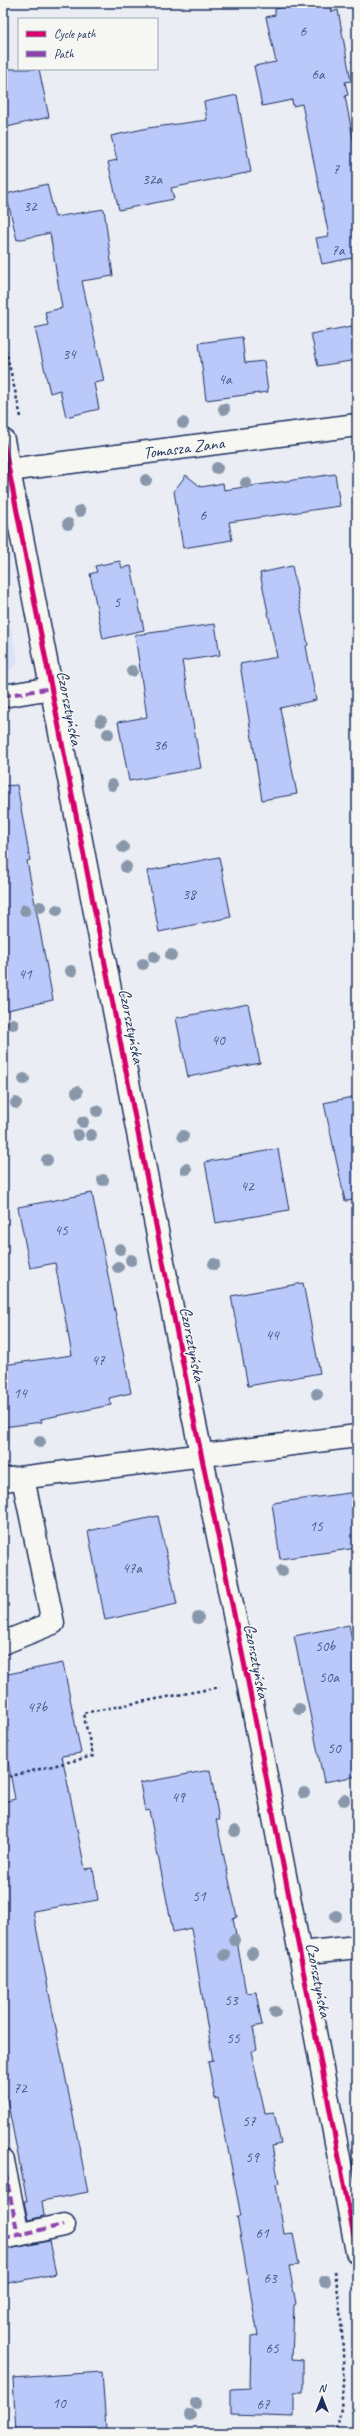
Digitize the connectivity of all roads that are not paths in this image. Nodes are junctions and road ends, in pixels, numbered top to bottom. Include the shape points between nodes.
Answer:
1 (357, 425) edge
2 (3, 440) edge
3 (9, 470) junction
4 (52, 688) junction
5 (3, 696) edge
6 (357, 1436) edge
7 (201, 1456) junction
8 (13, 1479) edge
9 (3, 1643) edge
10 (357, 1947) edge
11 (300, 1954) junction
12 (3, 2161) edge
13 (64, 2225) dead end
14 (11, 2236) edge
15 (357, 2252) edge

1 - 3 street, Tomasza Zana
2 - 3 street, Czorsztyńska
3 - 4 street, Czorsztyńska
4 - 5 street
4 - 7 street, Czorsztyńska
6 - 7 street
7 - 8 street
7 - 11 street, Czorsztyńska via 248,1682
8 - 9 street via 53,1623
10 - 11 street
11 - 15 street, Czorsztyńska
12 - 14 street
13 - 14 street

